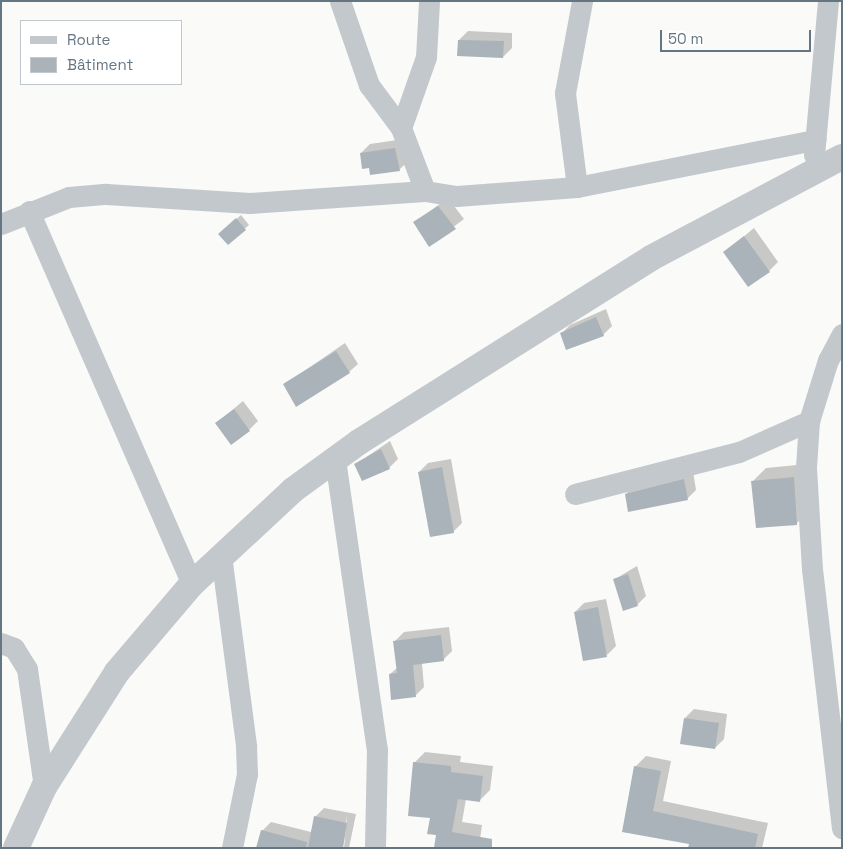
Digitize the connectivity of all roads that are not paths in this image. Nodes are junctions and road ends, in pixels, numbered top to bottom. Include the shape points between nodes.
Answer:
1 (340, 1) edge
2 (429, 1) edge
3 (582, 1) edge
4 (828, 1) edge
5 (401, 128) junction
6 (816, 140) junction
7 (842, 157) edge
8 (813, 170) junction
9 (577, 187) junction
10 (424, 191) junction
11 (29, 211) junction
12 (1, 224) edge
13 (842, 334) edge
14 (809, 421) junction
15 (335, 459) junction
16 (574, 494) dead end
17 (221, 555) junction
18 (192, 584) junction
19 (1, 643) edge
20 (832, 661) edge
21 (840, 781) edge
22 (44, 787) junction
23 (842, 828) edge
24 (11, 846) edge
25 (232, 848) edge
26 (376, 848) edge

1 - 5 street via 369,85
2 - 5 street via 426,57
3 - 9 street via 565,93
4 - 6 street
5 - 10 street
6 - 8 street
6 - 9 street
7 - 8 street
8 - 15 street via 651,258
9 - 10 street via 457,196
10 - 11 street via 250,203 106,194 69,197
11 - 12 street
11 - 18 street
13 - 14 street via 828,360
14 - 16 street via 739,452
14 - 20 street via 806,477
15 - 17 street
15 - 26 street via 377,750
17 - 18 street
17 - 25 street via 246,755
18 - 22 street via 117,672
19 - 22 street via 14,648 27,669
20 - 21 street
21 - 23 street
22 - 24 street

